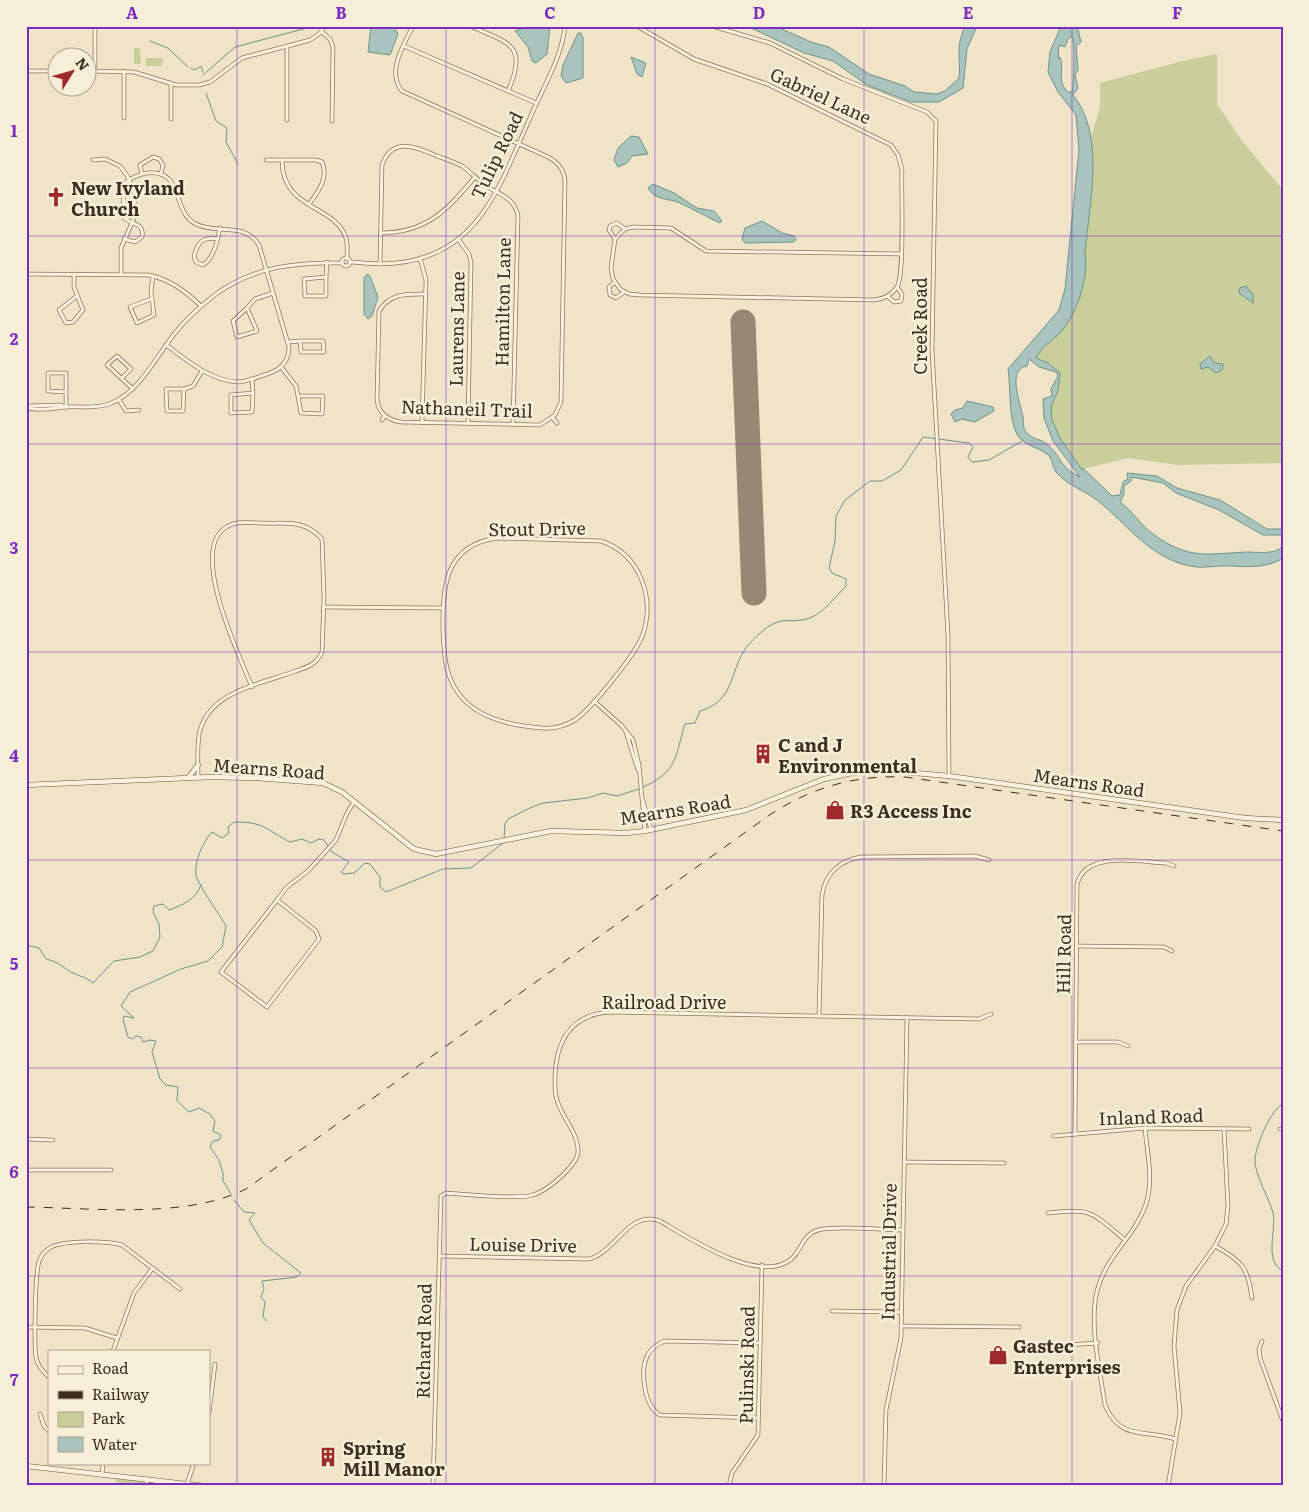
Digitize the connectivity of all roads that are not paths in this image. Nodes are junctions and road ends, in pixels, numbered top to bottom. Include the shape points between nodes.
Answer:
1 (95, 26) edge
2 (325, 26) edge
3 (413, 26) edge
4 (470, 26) edge
5 (565, 26) edge
6 (637, 26) edge
7 (712, 26) edge
8 (322, 32) junction
9 (287, 46) junction
10 (404, 46) junction
11 (95, 48) edge
12 (26, 71) edge
13 (48, 71) edge
14 (98, 71) edge
15 (124, 71) junction
16 (171, 84) junction
17 (508, 91) junction
18 (536, 104) junction
19 (124, 118) dead end
20 (171, 119) dead end
21 (287, 120) dead end
22 (332, 121) dead end
23 (518, 144) junction
24 (93, 160) dead end
25 (266, 160) dead end
26 (282, 160) junction
27 (142, 174) junction
28 (162, 174) junction
29 (475, 177) junction
30 (130, 180) junction
31 (497, 190) junction
32 (309, 204) junction
33 (132, 222) junction
34 (220, 228) junction
35 (625, 229) junction
36 (380, 233) junction
37 (124, 239) junction
38 (217, 239) junction
39 (458, 239) junction
40 (615, 240) junction
41 (901, 254) junction
42 (347, 258) junction
43 (420, 258) junction
44 (327, 262) junction
45 (350, 262) junction
46 (342, 263) junction
47 (380, 264) junction
48 (266, 270) junction
49 (26, 274) edge
50 (74, 274) junction
51 (121, 274) junction
52 (153, 276) junction
53 (326, 277) junction
54 (614, 282) junction
55 (897, 287) junction
56 (624, 292) junction
57 (273, 293) junction
58 (425, 294) junction
59 (77, 296) junction
60 (887, 296) junction
61 (152, 299) junction
62 (201, 306) junction
63 (247, 308) junction
64 (300, 341) junction
65 (288, 342) junction
66 (166, 345) junction
67 (281, 367) junction
68 (202, 371) junction
69 (122, 378) junction
70 (252, 379) junction
71 (133, 388) junction
72 (184, 389) junction
73 (66, 392) junction
74 (252, 393) junction
75 (298, 396) junction
76 (118, 400) junction
77 (26, 407) edge
78 (66, 407) junction
79 (138, 410) dead end
80 (385, 415) junction
81 (552, 418) junction
82 (382, 420) dead end
83 (422, 422) junction
84 (468, 423) junction
85 (557, 423) dead end
86 (514, 424) junction
87 (324, 607) junction
88 (442, 608) junction
89 (252, 687) junction
90 (594, 701) junction
91 (198, 765) junction
92 (949, 776) junction
93 (187, 778) junction
94 (198, 778) junction
95 (26, 785) edge
96 (642, 801) junction
97 (354, 802) junction
98 (1283, 820) edge
99 (651, 830) junction
100 (645, 831) junction
101 (989, 860) dead end
102 (1174, 866) dead end
103 (277, 900) junction
104 (1077, 946) junction
105 (1172, 950) dead end
106 (991, 1014) dead end
107 (819, 1016) junction
108 (907, 1018) junction
109 (1075, 1042) junction
110 (1128, 1046) dead end
111 (1145, 1128) junction
112 (1224, 1129) junction
113 (1249, 1129) dead end
114 (1075, 1134) junction
115 (1054, 1136) dead end
116 (26, 1139) edge
117 (53, 1140) dead end
118 (904, 1162) junction
119 (1004, 1163) dead end
120 (26, 1170) edge
121 (111, 1170) dead end
122 (441, 1196) joint
123 (1048, 1213) dead end
124 (902, 1230) junction
125 (1124, 1239) junction
126 (1215, 1246) junction
127 (439, 1256) junction
128 (762, 1265) junction
129 (152, 1269) junction
130 (180, 1289) dead end
131 (1252, 1298) dead end
132 (832, 1311) dead end
133 (901, 1312) junction
134 (901, 1326) junction
135 (26, 1327) edge
136 (1019, 1327) dead end
137 (36, 1328) junction
138 (117, 1338) junction
139 (1262, 1341) dead end
140 (760, 1342) junction
141 (1098, 1343) junction
142 (1066, 1345) dead end
143 (113, 1350) edge
144 (215, 1364) dead end
145 (48, 1376) edge
146 (210, 1405) edge
147 (40, 1414) dead end
148 (758, 1418) junction
149 (1283, 1421) edge
150 (48, 1430) edge
151 (1175, 1439) junction
152 (103, 1464) edge
153 (194, 1464) edge
154 (26, 1466) edge
155 (102, 1474) junction
156 (146, 1479) junction
157 (187, 1484) junction
158 (146, 1486) edge
159 (204, 1486) edge
160 (432, 1486) edge
161 (729, 1486) edge
162 (884, 1486) edge
163 (1168, 1486) edge

1 - 11 street
2 - 8 street
3 - 10 street, Nathaneil Trail
4 - 17 street via 504,41 515,54 517,70
5 - 18 street, Tulip Road via 558,54
6 - 41 street, Gabriel Lane via 694,59 767,84 891,145 902,163
7 - 92 street, Creek Road via 775,45 843,79 927,112 937,124 932,350 948,636
8 - 9 street via 310,40
8 - 22 street via 333,47
9 - 16 street via 242,58 203,85
9 - 21 street
10 - 17 street
10 - 23 street, Nathaneil Trail via 395,75 404,93
12 - 13 street
14 - 15 street
15 - 16 street via 149,75
15 - 19 street
16 - 20 street
17 - 18 street
18 - 23 street, Tulip Road
23 - 31 street, Tulip Road
23 - 81 street, Nathaneil Trail via 556,161 565,178 560,402
24 - 30 street via 105,159 117,164
25 - 26 street
26 - 32 street via 285,183
26 - 32 street via 316,160 323,164 322,186
27 - 28 street
27 - 28 street via 140,165 154,157 163,165
27 - 30 street
28 - 34 street via 174,185 182,210 190,220 200,226
29 - 31 street, Hamilton Lane
29 - 36 street via 450,207 435,218 406,231
29 - 36 street, Hamilton Lane via 461,166 414,146 403,145 393,149 382,165
30 - 33 street via 136,203
30 - 33 street via 122,187 123,215
31 - 39 street, Tulip Road via 479,220
31 - 86 street, Hamilton Lane via 511,200 518,216
32 - 42 street via 341,229 347,242
33 - 37 street
33 - 37 street via 141,227 142,237 133,242
34 - 38 street
34 - 48 street via 242,231 254,238
35 - 40 street
35 - 40 street, Gabriel Lane via 617,223 610,226
35 - 41 street, Gabriel Lane via 639,226 672,228 706,251
36 - 47 street, Hamilton Lane
37 - 51 street
38 - 38 street via 208,262 203,265 196,262 194,256 201,242 208,238
39 - 43 street, Tulip Road
39 - 84 street, Laurens Lane via 472,263
40 - 54 street, Gabriel Lane via 611,268
41 - 55 street, Gabriel Lane
42 - 45 street
42 - 46 street
43 - 47 street, Tulip Road
43 - 58 street via 426,277
44 - 46 street
44 - 48 street via 287,264
44 - 53 street
45 - 46 street, Tulip Road via 346,266
45 - 47 street, Tulip Road
48 - 57 street
48 - 62 street via 235,283
49 - 50 street
50 - 51 street
50 - 59 street
51 - 52 street
52 - 61 street
52 - 62 street via 180,288
53 - 53 street via 326,296 305,296 304,279
54 - 56 street
54 - 56 street, Gabriel Lane via 610,295 616,298
55 - 60 street
55 - 60 street, Gabriel Lane via 902,294 900,301 894,302
56 - 60 street, Gabriel Lane via 874,300
57 - 63 street via 256,299
57 - 65 street
58 - 80 street, Nathaneil Trail via 398,296 379,311 378,399
58 - 83 street
59 - 59 street via 83,308 82,314 73,322 66,323 59,310
61 - 61 street via 154,315 136,323 130,307
62 - 66 street
63 - 63 street via 257,331 236,336 233,320
64 - 64 street via 323,341 324,352 301,352
64 - 65 street
65 - 67 street via 288,357
66 - 68 street
66 - 71 street
67 - 70 street
67 - 75 street via 296,386
68 - 70 street via 235,382
68 - 72 street via 193,386
69 - 69 street via 107,366 117,356 131,369
69 - 71 street
70 - 74 street
71 - 76 street
72 - 72 street via 183,411 167,411 166,389
73 - 73 street via 48,391 48,373 66,373
73 - 78 street
74 - 74 street via 252,412 231,413 231,395
75 - 75 street via 323,396 322,414 302,413
76 - 78 street via 99,406
76 - 79 street via 126,410
77 - 78 street
80 - 82 street
80 - 83 street, Nathaneil Trail via 398,422
81 - 85 street
81 - 86 street, Nathaneil Trail via 540,425
83 - 84 street, Nathaneil Trail
84 - 86 street, Nathaneil Trail
87 - 88 street
87 - 89 street via 324,645 319,660
87 - 89 street via 322,539 313,530 301,524 238,522 219,533 213,553 216,596
88 - 90 street, Stout Drive via 443,656 449,678 462,697 480,713 509,723 550,728 575,720
88 - 90 street, Stout Drive via 444,586 452,566 466,550 480,542 497,538 592,540 616,548 630,559 642,580 646,623 638,645
89 - 91 street via 222,700 208,714 199,734
90 - 96 street via 631,736 636,750
91 - 93 street
91 - 94 street
92 - 98 street, Mearns Road via 1245,818
92 - 99 street, Mearns Road via 894,770 852,773 824,779 746,810
93 - 94 street, Mearns Road
93 - 95 street, Mearns Road
94 - 97 street, Mearns Road via 315,782 335,788
96 - 99 street
96 - 100 street
97 - 100 street, Mearns Road via 403,842 421,852 444,853 551,831
97 - 103 street via 336,840
99 - 100 street, Mearns Road
101 - 107 street via 976,856 868,857 852,859 835,869 825,882 822,895
102 - 104 street, Hill Road via 1106,861 1088,866 1078,884
103 - 103 street via 221,972 267,1007 319,939 316,931
104 - 105 street
104 - 109 street, Hill Road
106 - 108 street, Railroad Drive via 979,1019
107 - 108 street, Railroad Drive
107 - 122 street, Railroad Drive via 614,1012 587,1017 566,1034 559,1045 556,1060 555,1093 578,1146 571,1168 534,1195 446,1193
108 - 118 street, Industrial Drive
109 - 110 street via 1118,1042
109 - 114 street, Hill Road
111 - 112 street, Inland Road
111 - 114 street, Inland Road
111 - 125 street via 1149,1189 1142,1214
112 - 113 street, Inland Road
112 - 126 street via 1228,1210 1226,1224
114 - 115 street, Inland Road
116 - 117 street
118 - 119 street
118 - 124 street, Industrial Drive
120 - 121 street
122 - 127 street, Richard Road
123 - 125 street via 1085,1211 1095,1215
124 - 128 street, Louise Drive via 818,1230 806,1238 791,1260 782,1265
124 - 133 street, Industrial Drive
125 - 141 street via 1107,1265 1098,1290 1095,1312
126 - 131 street via 1244,1266
126 - 151 street via 1189,1281 1176,1310 1174,1346 1180,1413
127 - 128 street, Louise Drive via 589,1259 599,1255 633,1224 648,1219 660,1221 737,1263
127 - 160 street, Richard Road
128 - 140 street, Pulinski Road
129 - 130 street
129 - 137 street via 126,1247 114,1243 64,1243 50,1247 38,1266
129 - 138 street via 134,1293
132 - 133 street
133 - 134 street, Industrial Drive
134 - 136 street
134 - 162 street, Industrial Drive via 899,1354 886,1410
135 - 137 street
137 - 138 street via 85,1328
137 - 145 street via 36,1359
138 - 143 street
139 - 149 street via 1259,1355
140 - 148 street, Pulinski Road
140 - 148 street via 669,1340 655,1346 646,1362 646,1399 660,1415
141 - 142 street
141 - 151 street via 1105,1405 1112,1420 1126,1430
144 - 146 street
147 - 150 street
148 - 161 street, Pulinski Road via 756,1440 735,1469
151 - 163 street
152 - 155 street
153 - 157 street
154 - 155 street
155 - 156 street
156 - 157 street
156 - 158 street
157 - 159 street

